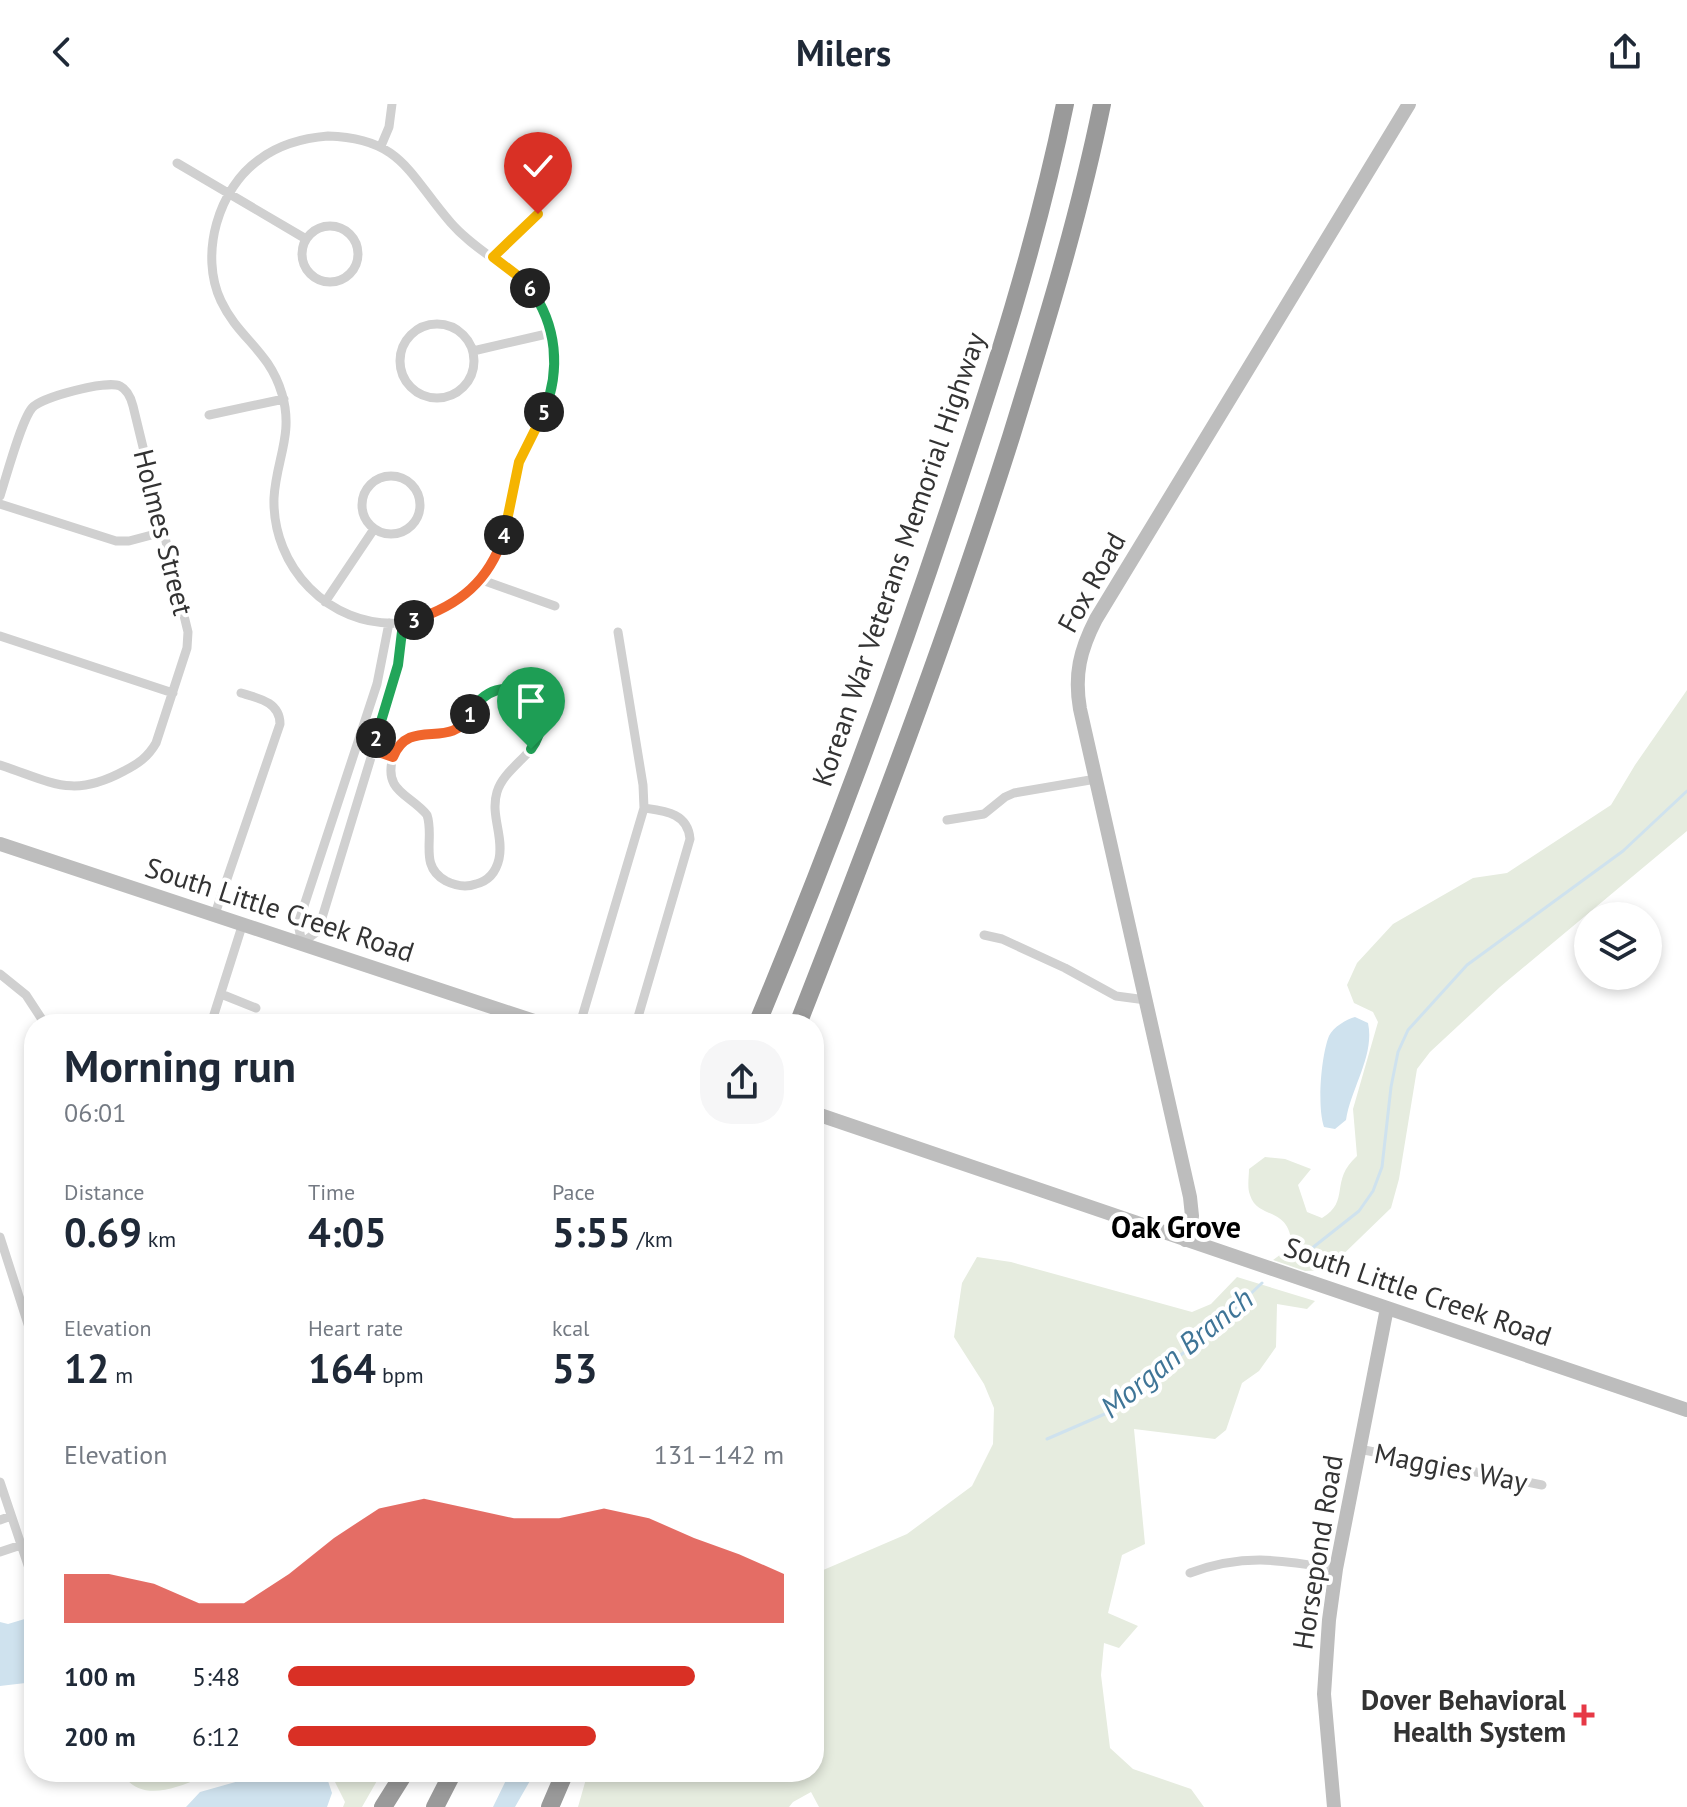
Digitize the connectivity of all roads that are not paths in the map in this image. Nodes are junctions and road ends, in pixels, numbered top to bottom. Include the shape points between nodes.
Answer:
1 (392, 104) edge
2 (1065, 104) edge
3 (1102, 104) edge
4 (1409, 104) edge
5 (381, 146) junction
6 (177, 163) dead end
7 (229, 195) junction
8 (538, 214) dead end
9 (306, 239) junction
10 (493, 257) junction
11 (551, 333) junction
12 (473, 351) junction
13 (284, 399) junction
14 (209, 415) dead end
15 (0, 496) edge
16 (0, 504) edge
17 (374, 529) junction
18 (163, 532) junction
19 (482, 580) junction
20 (325, 602) junction
21 (555, 606) dead end
22 (389, 623) junction
23 (403, 623) junction
24 (618, 632) dead end
25 (0, 636) edge
26 (173, 693) junction
27 (241, 693) dead end
28 (357, 745) junction
29 (373, 750) junction
30 (393, 757) junction
31 (0, 765) edge
32 (1096, 779) junction
33 (644, 808) junction
34 (947, 820) dead end
35 (0, 844) edge
36 (215, 914) junction
37 (243, 923) junction
38 (984, 935) dead end
39 (302, 943) junction
40 (0, 974) edge
41 (221, 994) junction
42 (1146, 1000) junction
43 (256, 1008) dead end
44 (38, 1014) edge
45 (214, 1014) edge
46 (513, 1014) edge
47 (583, 1014) edge
48 (639, 1014) edge
49 (761, 1014) edge
50 (802, 1014) edge
51 (824, 1116) edge
52 (0, 1237) edge
53 (1185, 1240) junction
54 (1387, 1308) junction
55 (24, 1312) edge
56 (1687, 1410) edge
57 (1359, 1449) junction
58 (0, 1482) edge
59 (1542, 1485) dead end
60 (11, 1516) junction
61 (0, 1520) edge
62 (21, 1545) junction
63 (0, 1552) edge
64 (24, 1554) edge
65 (1336, 1569) junction
66 (1190, 1573) dead end
67 (399, 1782) edge
68 (407, 1782) edge
69 (448, 1782) edge
70 (561, 1782) edge
71 (383, 1807) edge
72 (394, 1807) edge
73 (435, 1807) edge
74 (550, 1807) edge
75 (1334, 1807) edge

1 - 5 street
2 - 49 highway, Korean War Veterans Memorial Highway via 1031,246 940,536 837,823
3 - 50 highway via 1065,258 996,484 879,816
4 - 32 street, Fox Road via 1089,632 1076,680
5 - 7 street via 344,137 289,143 257,160
5 - 10 street via 412,171 460,233
6 - 7 street
7 - 9 street
7 - 13 street via 214,233 216,286 234,323 270,364
8 - 10 street
9 - 9 street via 304,266 317,279 335,282 355,265 357,247 338,228 320,228
10 - 11 street via 532,292
11 - 12 street
11 - 19 street via 552,389 519,462 504,536
12 - 12 street via 459,330 436,323 423,326 405,342 400,366 421,394 445,397 466,385 475,363
13 - 14 street
13 - 20 street via 287,430 275,490 275,526 294,569
15 - 18 street, Holmes Street via 32,408 46,399 108,384 121,387 130,397
16 - 18 street via 116,541
17 - 17 street via 393,535 417,520 420,501 411,484 393,476 368,487 363,514
17 - 20 street
18 - 26 street, Holmes Street via 188,632
19 - 21 street
19 - 23 street via 445,608
20 - 22 street via 363,619
22 - 23 street
22 - 28 street
23 - 29 street via 398,665
24 - 33 street
25 - 26 street
26 - 31 street, Holmes Street via 151,752 98,784 59,784
27 - 36 street via 273,706 280,724
28 - 29 street
28 - 39 street via 298,924
29 - 30 street
29 - 39 street via 318,931
30 - 30 street via 390,768 397,791 427,815 434,871 462,887 487,880 499,858 497,793 539,736 542,721 537,707 515,690 492,691 458,730 411,736
32 - 34 street via 1014,793 984,814
32 - 42 street, Fox Road
33 - 47 street
33 - 48 street via 681,818 690,839
35 - 36 street, South Little Creek Road
36 - 37 street, South Little Creek Road
37 - 39 street, South Little Creek Road
37 - 41 street
38 - 42 street via 1065,968 1116,996
39 - 46 street, South Little Creek Road
40 - 44 street via 26,995
41 - 43 street
41 - 45 street
42 - 53 street, Fox Road via 1190,1197 1192,1216
51 - 53 street, South Little Creek Road
52 - 55 street
53 - 54 street, South Little Creek Road
54 - 56 street, South Little Creek Road
54 - 57 street, Horsepond Road
57 - 59 street, Maggies Way
57 - 65 street, Horsepond Road
58 - 60 street
60 - 61 street
60 - 62 street
62 - 63 street
62 - 64 street
65 - 66 street via 1263,1558
65 - 75 street, Horsepond Road via 1324,1694
67 - 71 highway
68 - 72 highway
69 - 73 highway
70 - 74 highway

